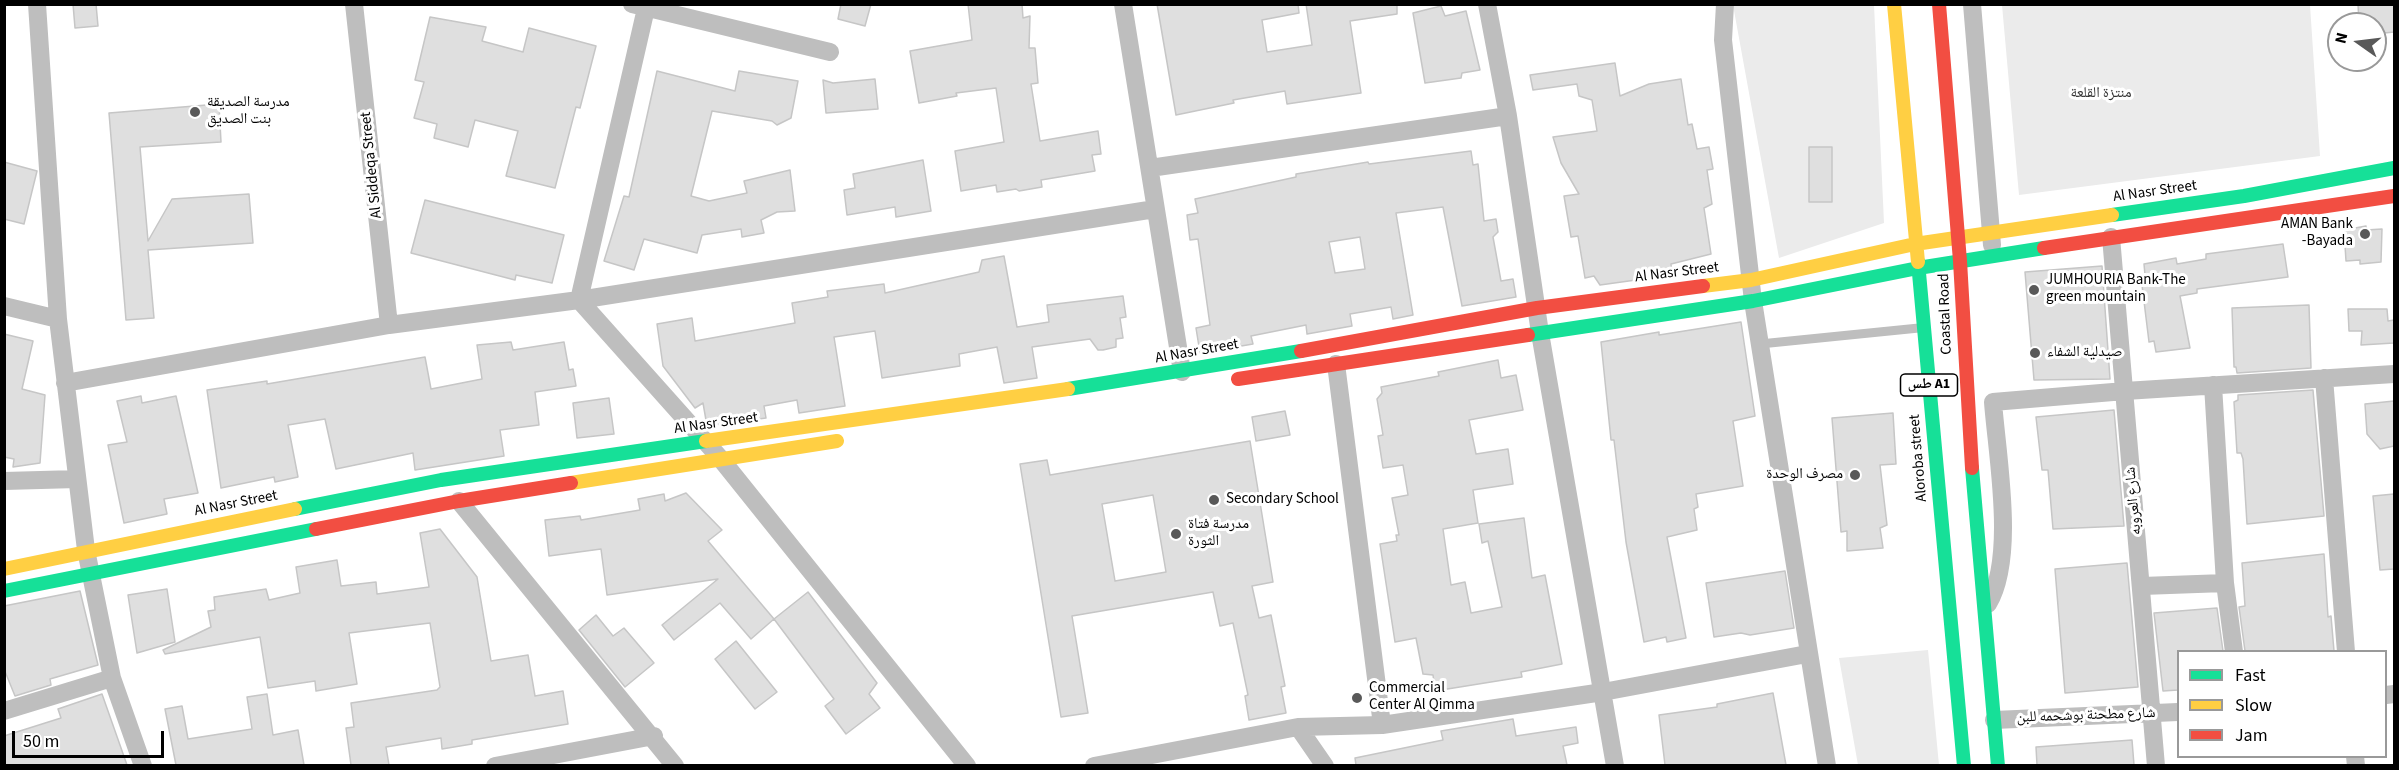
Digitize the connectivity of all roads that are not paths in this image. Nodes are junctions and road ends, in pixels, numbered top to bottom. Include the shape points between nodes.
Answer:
1 (37, 4) edge
2 (354, 4) edge
3 (1123, 4) edge
4 (1487, 4) edge
5 (1725, 4) edge
6 (1894, 4) edge
7 (1939, 4) edge
8 (1972, 4) edge
9 (642, 6) edge
10 (830, 52) dead end
11 (1508, 116) junction
12 (1150, 168) junction
13 (2394, 168) edge
14 (2394, 196) edge
15 (1155, 209) junction
16 (1991, 233) junction
17 (2110, 237) junction
18 (1958, 238) junction
19 (1915, 244) junction
20 (1993, 255) junction
21 (1960, 261) junction
22 (1918, 268) junction
23 (1751, 280) junction
24 (579, 300) junction
25 (1753, 301) junction
26 (4, 306) edge
27 (1537, 308) junction
28 (58, 319) junction
29 (389, 325) junction
30 (1923, 328) junction
31 (1540, 333) junction
32 (1760, 344) junction
33 (1336, 364) junction
34 (1182, 372) junction
35 (2394, 374) edge
36 (2324, 378) junction
37 (1229, 381) dead end
38 (65, 383) junction
39 (2213, 386) junction
40 (2125, 391) junction
41 (850, 438) dead end
42 (704, 442) junction
43 (720, 458) junction
44 (76, 479) junction
45 (4, 481) edge
46 (459, 501) junction
47 (86, 550) junction
48 (4, 569) edge
49 (91, 572) junction
50 (2225, 583) junction
51 (2142, 586) junction
52 (4, 591) edge
53 (1984, 611) junction
54 (2234, 650) edge
55 (2346, 650) edge
56 (1807, 654) junction
57 (112, 678) junction
58 (1603, 692) junction
59 (4, 711) edge
60 (2177, 712) edge
61 (2153, 714) junction
62 (1994, 720) junction
63 (1382, 725) junction
64 (1298, 727) junction
65 (654, 736) junction
66 (143, 765) edge
67 (495, 765) edge
68 (675, 765) edge
69 (967, 765) edge
70 (1094, 765) edge
71 (1325, 765) edge
72 (1615, 765) edge
73 (1827, 765) edge
74 (1964, 765) edge
75 (1998, 765) edge
76 (2156, 765) edge

1 - 28 street
2 - 29 street, Al Siddeqa Street
3 - 12 street
4 - 11 street
5 - 23 street via 1723,40
6 - 19 main road, Aloroba street / طس A1
7 - 18 main road, Coastal Road / طس A1
8 - 16 street
9 - 10 street
9 - 24 street
11 - 12 street
11 - 27 street
12 - 15 street
13 - 16 main road, Al Nasr Street via 2244,196
14 - 17 main road
15 - 24 street
15 - 34 street
16 - 18 main road, Al Nasr Street
16 - 20 street
17 - 20 main road
17 - 40 street, شارع العروبه
18 - 19 main road, Al Nasr Street
18 - 21 main road, Coastal Road / طس A1
19 - 22 main road, Aloroba street / طس A1
19 - 23 main road, Al Nasr Street
20 - 21 main road
21 - 22 main road
21 - 53 main road, Coastal Road / طس A1 via 1966,405
22 - 25 main road
22 - 30 main road, Aloroba street / طس A1
23 - 25 street
23 - 27 main road, Al Nasr Street
24 - 29 street
24 - 42 street
25 - 31 main road
25 - 32 street
26 - 28 street
27 - 31 street
27 - 34 main road, Al Nasr Street
28 - 38 street
29 - 38 street
30 - 32 lane
30 - 74 main road, Aloroba street / طس A1
31 - 33 main road
31 - 58 street
32 - 56 street
33 - 37 main road
33 - 63 street
34 - 42 main road, Al Nasr Street
35 - 36 street
36 - 39 street
36 - 55 street
38 - 44 street
39 - 40 street
39 - 50 street
40 - 51 street, شارع العروبه
40 - 53 street via 1993,402 2002,520 2001,570 1995,593
41 - 43 main road
42 - 43 street
42 - 47 main road, Al Nasr Street via 441,480
43 - 46 main road
43 - 69 street
44 - 45 street
44 - 47 street
46 - 49 main road
46 - 65 street
47 - 48 main road, Al Nasr Street
47 - 49 street
49 - 52 main road
49 - 57 street
50 - 51 street
50 - 54 street
51 - 61 street, شارع العروبه
53 - 62 main road, Coastal Road / طس A1
56 - 58 street
56 - 73 street
57 - 59 street
57 - 66 street
58 - 63 street
58 - 72 street
60 - 61 street, شارع مطحنة بوشحمه للبن
61 - 62 street, شارع مطحنة بوشحمه للبن
61 - 76 street, شارع العروبه
62 - 75 main road, Coastal Road / طس A1
63 - 64 street
64 - 70 street
64 - 71 street
65 - 67 street
65 - 68 street

